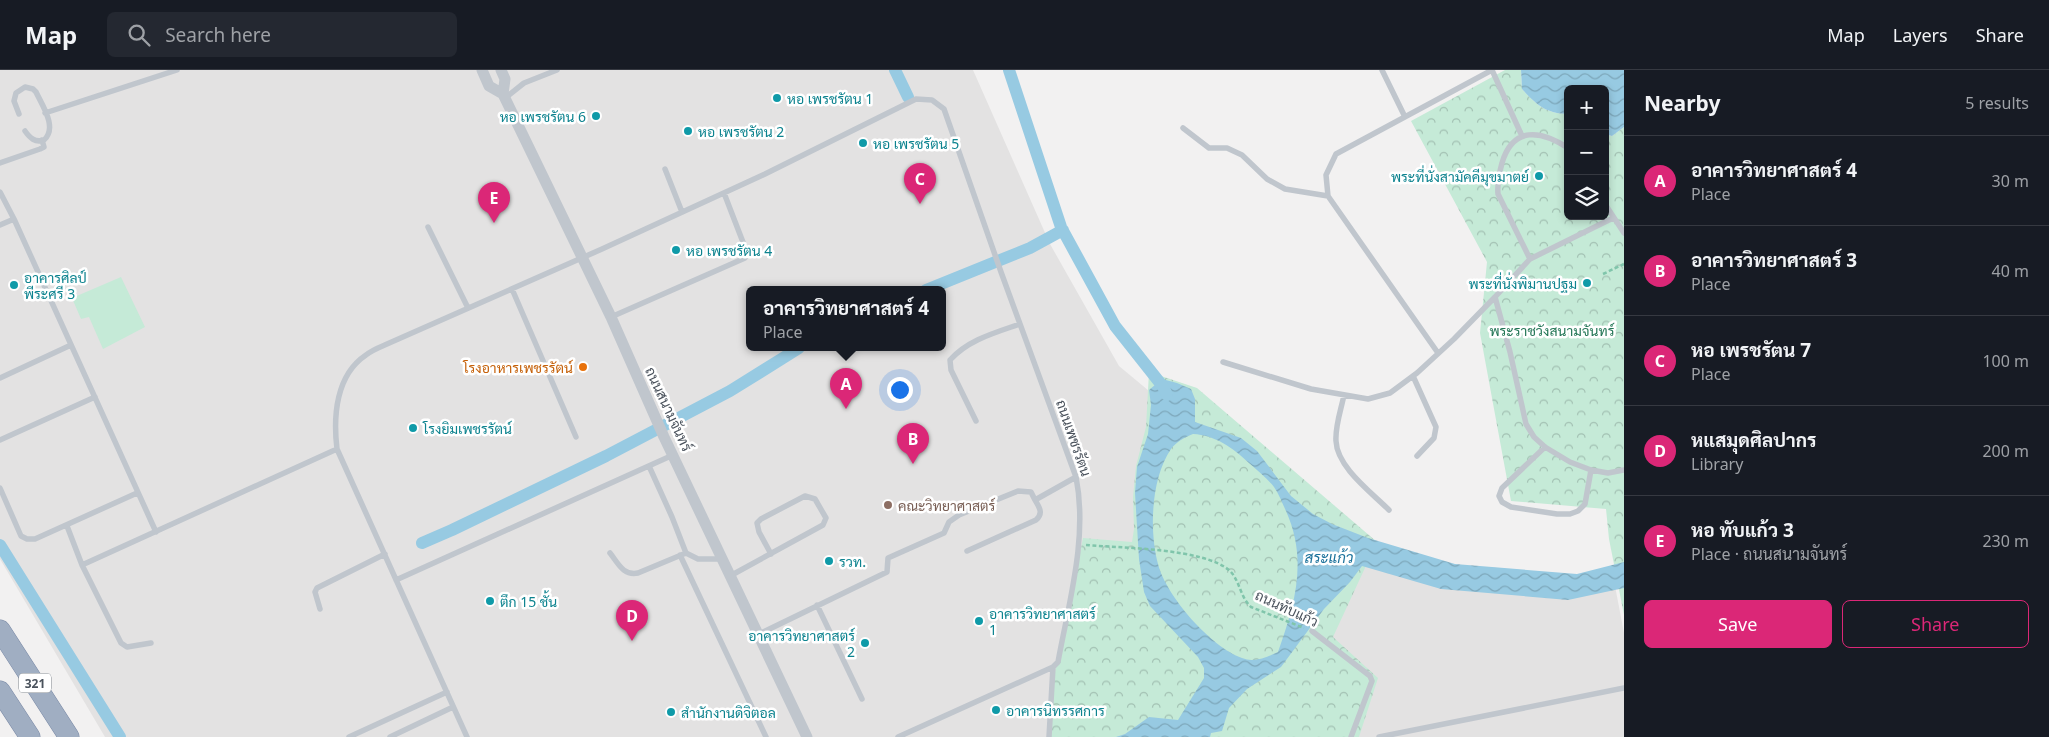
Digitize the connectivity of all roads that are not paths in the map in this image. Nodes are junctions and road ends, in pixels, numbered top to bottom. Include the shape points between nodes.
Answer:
1 (177, 70) edge
2 (482, 70) edge
3 (501, 70) edge
4 (557, 70) edge
5 (1382, 70) edge
6 (1492, 70) edge
7 (504, 96) junction
8 (45, 113) junction
9 (19, 114) dead end
10 (1405, 117) junction
11 (1183, 128) dead end
12 (25, 131) dead end
13 (1522, 136) junction
14 (42, 140) junction
15 (1564, 145) edge
16 (0, 163) edge
17 (664, 169) dead end
18 (0, 192) edge
19 (724, 193) junction
20 (1328, 196) junction
21 (1609, 211) edge
22 (682, 212) junction
23 (1613, 218) junction
24 (14, 219) junction
25 (0, 225) edge
26 (428, 227) dead end
27 (1624, 233) edge
28 (582, 259) junction
29 (1530, 259) junction
30 (512, 289) junction
31 (1495, 297) junction
32 (468, 308) junction
33 (611, 317) junction
34 (1020, 324) junction
35 (72, 345) junction
36 (1438, 353) junction
37 (1223, 362) dead end
38 (1413, 376) junction
39 (0, 378) edge
40 (1344, 395) junction
41 (95, 397) junction
42 (976, 421) dead end
43 (576, 437) dead end
44 (0, 440) edge
45 (1545, 447) junction
46 (337, 449) junction
47 (672, 455) junction
48 (1417, 456) dead end
49 (650, 466) junction
50 (1590, 470) junction
51 (1624, 470) edge
52 (1076, 476) junction
53 (0, 488) edge
54 (137, 493) junction
55 (1035, 500) junction
56 (1389, 510) dead end
57 (67, 526) junction
58 (156, 532) junction
59 (968, 551) dead end
60 (610, 553) dead end
61 (385, 554) junction
62 (683, 554) junction
63 (771, 554) junction
64 (722, 559) junction
65 (82, 565) junction
66 (730, 576) junction
67 (396, 580) junction
68 (818, 605) junction
69 (320, 609) dead end
70 (0, 630) edge
71 (1312, 631) road end
72 (757, 634) junction
73 (151, 643) dead end
74 (1053, 667) junction
75 (1624, 688) edge
76 (0, 692) edge
77 (446, 692) junction
78 (862, 699) dead end
79 (0, 707) edge
80 (454, 708) junction
81 (28, 734) edge
82 (69, 737) edge
83 (349, 737) edge
84 (390, 737) edge
85 (467, 737) edge
86 (766, 737) edge
87 (807, 737) edge
88 (898, 737) edge
89 (1049, 737) edge
90 (1351, 737) edge
91 (1379, 737) edge

1 - 8 lane
2 - 7 street, ถนนสนามจันทร์ via 489,86
3 - 7 street, ถนนสนามจันทร์ via 505,79
4 - 7 lane via 524,83
5 - 10 lane
6 - 10 lane
6 - 13 lane
7 - 28 street, ถนนสนามจันทร์
8 - 9 lane via 36,92 25,87 19,89 14,97
8 - 14 lane via 50,132
10 - 20 lane via 1336,154 1326,175
11 - 20 lane via 1209,148 1227,148 1242,156 1267,179 1286,189
12 - 14 lane via 33,140
13 - 15 lane via 1537,134 1554,138
13 - 29 lane via 1511,144 1503,159 1497,184 1498,194
14 - 16 lane via 44,147
17 - 22 lane
18 - 24 lane
19 - 22 lane, ถนนเพชรรัตน
19 - 33 lane via 746,250 744,258
19 - 34 lane, ถนนเพชรรัตน via 916,99 932,100 944,109
20 - 36 lane
21 - 23 lane
22 - 28 lane, ถนนเพชรรัตน
23 - 27 lane
23 - 29 lane
24 - 25 lane
24 - 35 lane
26 - 32 lane
28 - 30 lane, ถนนเพชรรัตน
28 - 33 street, ถนนสนามจันทร์
29 - 31 lane
30 - 32 lane, ถนนเพชรรัตน
30 - 43 lane
31 - 36 lane
31 - 45 lane via 1526,424
32 - 46 lane, ถนนเพชรรัตน via 366,355 351,370 336,409 334,431
33 - 47 street, ถนนสนามจันทร์
34 - 42 lane via 975,340 950,360 951,370
34 - 52 lane, ถนนเพชรรัตน
35 - 39 lane
35 - 41 lane
36 - 38 lane
37 - 40 lane via 1311,389
38 - 40 lane via 1390,393 1368,399
38 - 48 lane via 1436,426 1434,438
40 - 56 lane via 1336,441 1339,455 1346,467
41 - 44 lane
41 - 54 lane
45 - 50 lane
45 - 50 lane via 1502,488 1499,496 1502,502 1511,507 1570,514 1585,504
46 - 58 lane
46 - 61 lane, ถนนเพชรรัตน
47 - 49 lane
47 - 64 street, ถนนสนามจันทร์
49 - 62 lane via 672,517
49 - 67 lane
50 - 51 lane via 1608,473
52 - 55 lane
52 - 74 lane, ถนนเพชรรัตน via 1078,544 1058,662
53 - 57 lane via 21,536 35,539
54 - 57 lane
54 - 58 lane
55 - 59 lane via 1041,512 1036,520
55 - 68 lane via 1031,492 1018,491 959,515 949,522 944,533 888,558 888,572
57 - 65 lane
58 - 65 lane
60 - 62 lane via 630,574
61 - 67 lane, ถนนเพชรรัตน
61 - 69 lane via 317,588 315,592
62 - 64 lane via 698,560
62 - 86 lane
63 - 63 lane via 825,523 825,515 815,498 805,496 757,523
63 - 66 lane
64 - 66 street, ถนนสนามจันทร์
65 - 73 lane via 121,642 127,647
66 - 72 street, ถนนสนามจันทร์
67 - 77 lane, ถนนเพชรรัตน
68 - 72 lane
68 - 78 lane
70 - 82 highway, 321
71 - 90 lane, ถนนทับแก้ว via 1370,676 1372,681
72 - 87 street, ถนนสนามจันทร์
74 - 88 lane
74 - 89 lane, ถนนเพชรรัตน
75 - 91 lane
76 - 81 highway, 321
77 - 80 lane, ถนนเพชรรัตน
77 - 83 lane
79 - 81 highway
80 - 84 lane
80 - 85 lane, ถนนเพชรรัตน

